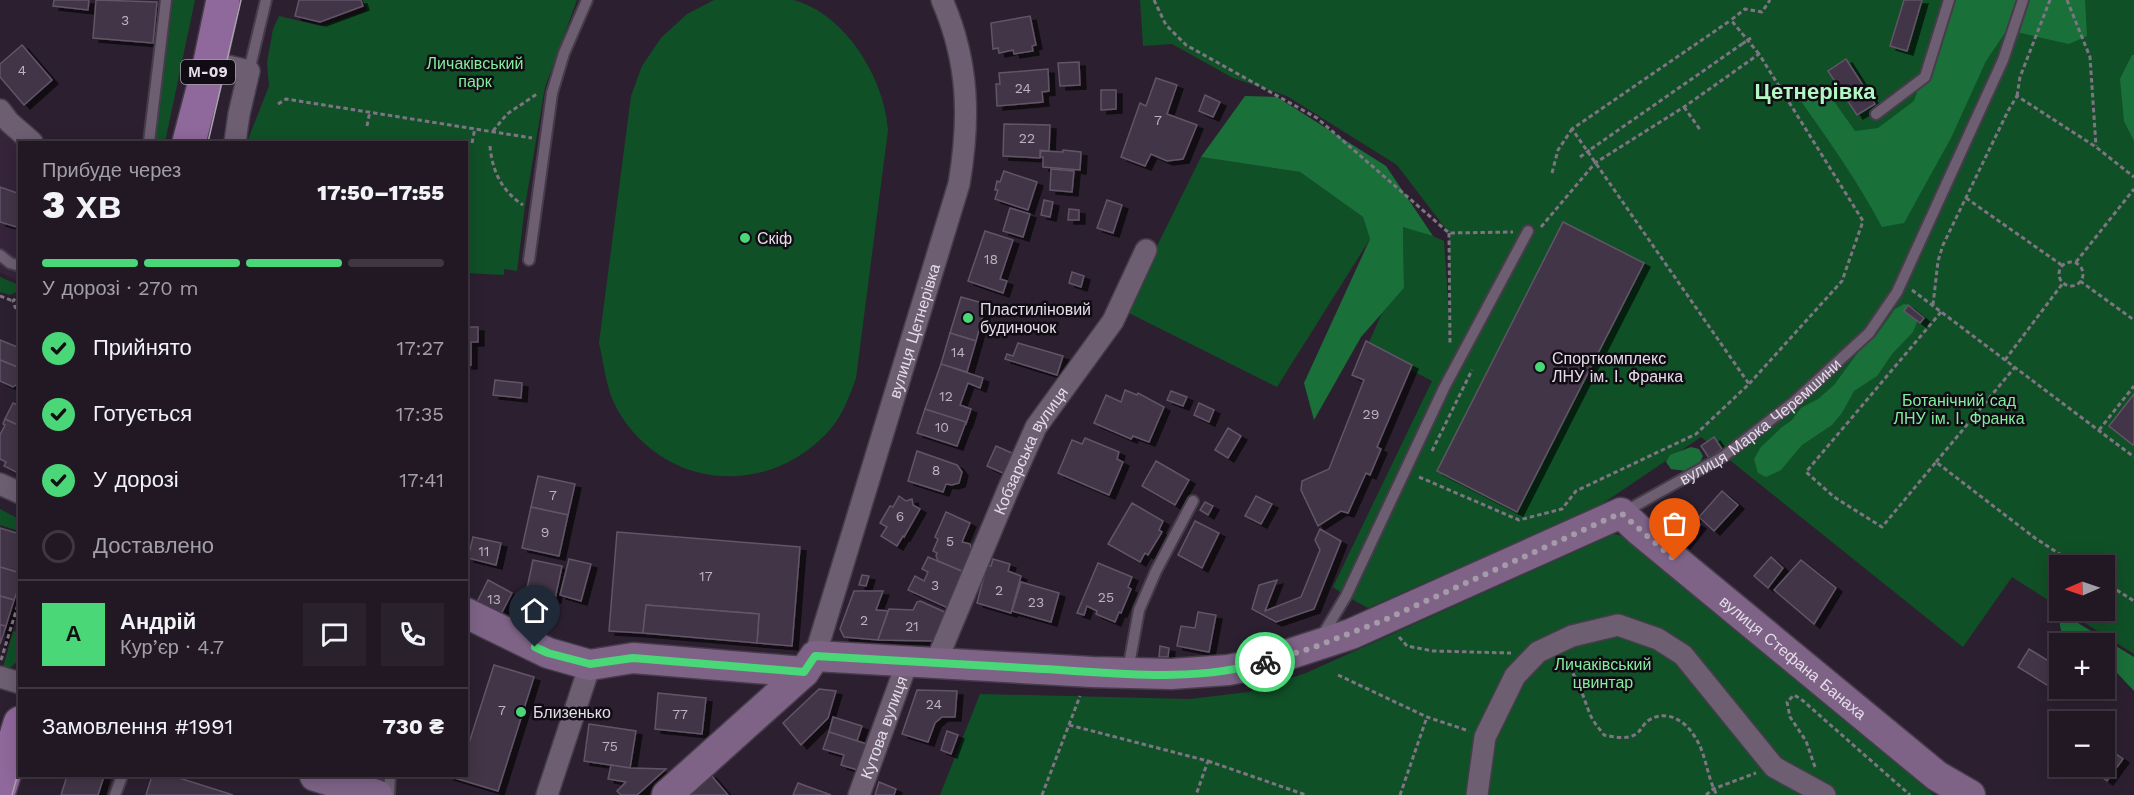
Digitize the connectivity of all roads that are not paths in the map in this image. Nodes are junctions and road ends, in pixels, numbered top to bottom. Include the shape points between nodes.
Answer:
1 (166, 0) edge
2 (223, 0) edge
3 (266, 0) edge
4 (587, 0) edge
5 (942, 0) edge
6 (1950, 0) edge
7 (2023, 0) edge
8 (210, 62) junction
9 (249, 71) junction
10 (1876, 114) dead end
11 (3, 119) edge
12 (31, 141) edge
13 (149, 141) edge
14 (189, 141) edge
15 (235, 141) edge
16 (1528, 231) road end
17 (1146, 250) dead end
18 (0, 255) edge
19 (529, 260) dead end
20 (18, 265) edge
21 (0, 484) edge
22 (18, 492) edge
23 (1193, 501) dead end
24 (1621, 513) junction
25 (468, 614) edge
26 (1312, 648) junction
27 (922, 661) junction
28 (590, 664) junction
29 (809, 664) junction
30 (1127, 673) junction
31 (0, 676) edge
32 (18, 681) edge
33 (18, 730) edge
34 (122, 777) edge
35 (319, 777) edge
36 (389, 777) edge
37 (0, 788) edge
38 (374, 791) edge
39 (1823, 794) edge
40 (115, 795) edge
41 (547, 795) edge
42 (667, 795) edge
43 (859, 795) edge
44 (1477, 795) edge
45 (1970, 795) edge

1 - 13 lane
2 - 8 main road, М-09
3 - 9 lane
4 - 19 lane via 553,89
5 - 29 street, вулиця Цетнерівка via 965,81 966,147 959,184
6 - 10 lane via 1925,78
7 - 24 lane, вулиця Марка Черемшини via 2002,60 1897,292 1869,333 1794,402 1724,456
8 - 9 street
8 - 14 main road, М-09
9 - 15 street
11 - 12 street
16 - 26 lane via 1444,388 1346,596
17 - 27 street, Кобзарська вулиця via 1113,321 1036,427
18 - 20 lane
21 - 22 street
23 - 30 lane via 1139,610
24 - 26 street, вулиця Марка Черемшини via 1384,620
24 - 45 street, вулиця Стефана Банаха via 1937,776
25 - 28 street, вулиця Марка Черемшини via 548,653
26 - 30 street, вулиця Марка Черемшини via 1228,670
27 - 29 street, вулиця Марка Черемшини
27 - 30 street, вулиця Марка Черемшини
27 - 43 street, Кутова вулиця
28 - 29 street, вулиця Марка Черемшини via 633,658
28 - 41 street
29 - 42 street
31 - 32 street
33 - 37 main road
34 - 40 lane
35 - 38 street
36 - 38 lane
39 - 44 street via 1774,767 1683,655 1658,639 1618,625 1572,636 1538,652 1515,676 1485,737

